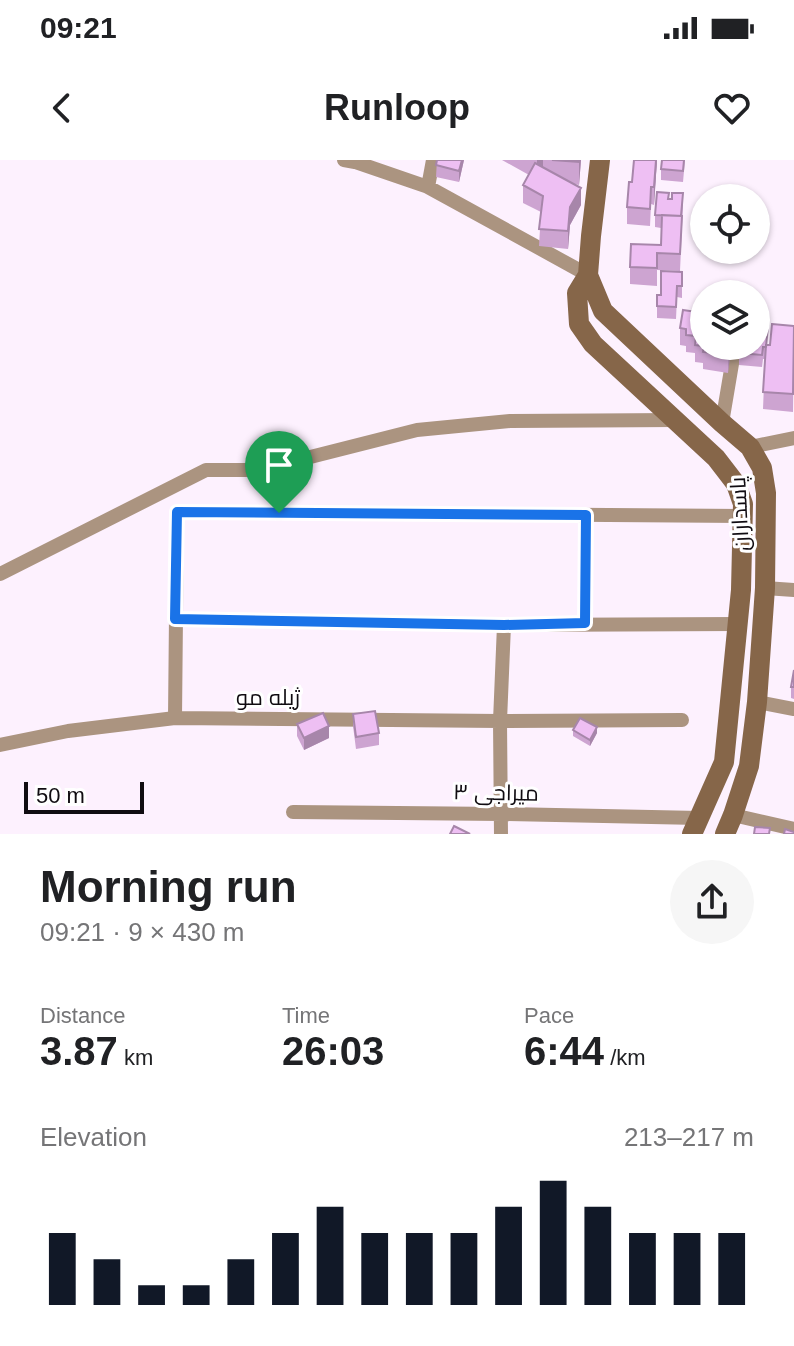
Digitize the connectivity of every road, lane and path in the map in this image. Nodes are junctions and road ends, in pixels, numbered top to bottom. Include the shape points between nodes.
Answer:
1 (344, 160) edge
2 (433, 160) edge
3 (600, 160) edge
4 (428, 187) junction
5 (588, 275) junction
6 (733, 360) edge
7 (676, 420) junction
8 (722, 423) junction
9 (794, 438) edge
10 (750, 447) junction
11 (586, 515) junction
12 (743, 516) junction
13 (0, 574) edge
14 (765, 588) junction
15 (794, 590) edge
16 (175, 619) junction
17 (585, 623) junction
18 (738, 624) junction
19 (504, 625) junction
20 (757, 702) junction
21 (794, 709) edge
22 (175, 718) junction
23 (682, 720) dead end
24 (500, 721) junction
25 (0, 745) edge
26 (293, 812) dead end
27 (502, 814) junction
28 (733, 815) junction
29 (696, 826) edge
30 (774, 829) edge
31 (794, 829) edge
32 (501, 834) edge
33 (725, 834) edge

1 - 4 street
2 - 4 street
3 - 5 main road, پاسداران
4 - 5 street
5 - 7 main road via 577,293 579,324 593,344
5 - 8 main road, پاسداران via 603,311
6 - 8 street
7 - 12 main road via 736,484
7 - 13 street via 510,421 417,430 259,470 206,470
8 - 10 main road, پاسداران
9 - 10 street
10 - 14 main road, پاسداران via 762,468 766,493
11 - 12 street
11 - 16 street via 177,512
11 - 17 street
12 - 18 main road
14 - 15 street
14 - 20 main road, پاسداران
16 - 19 street
16 - 22 street
17 - 18 street
17 - 19 street
18 - 29 main road via 724,762
19 - 24 street
20 - 21 street
20 - 28 main road, پاسداران via 749,766
22 - 24 street, ژیله مو
22 - 25 street, ژیله مو
23 - 24 street, ژیله مو
24 - 27 street
26 - 27 street, میراجی ۳
27 - 29 street, میراجی ۳
27 - 32 street
28 - 30 street
28 - 33 main road, پاسداران
30 - 31 street

